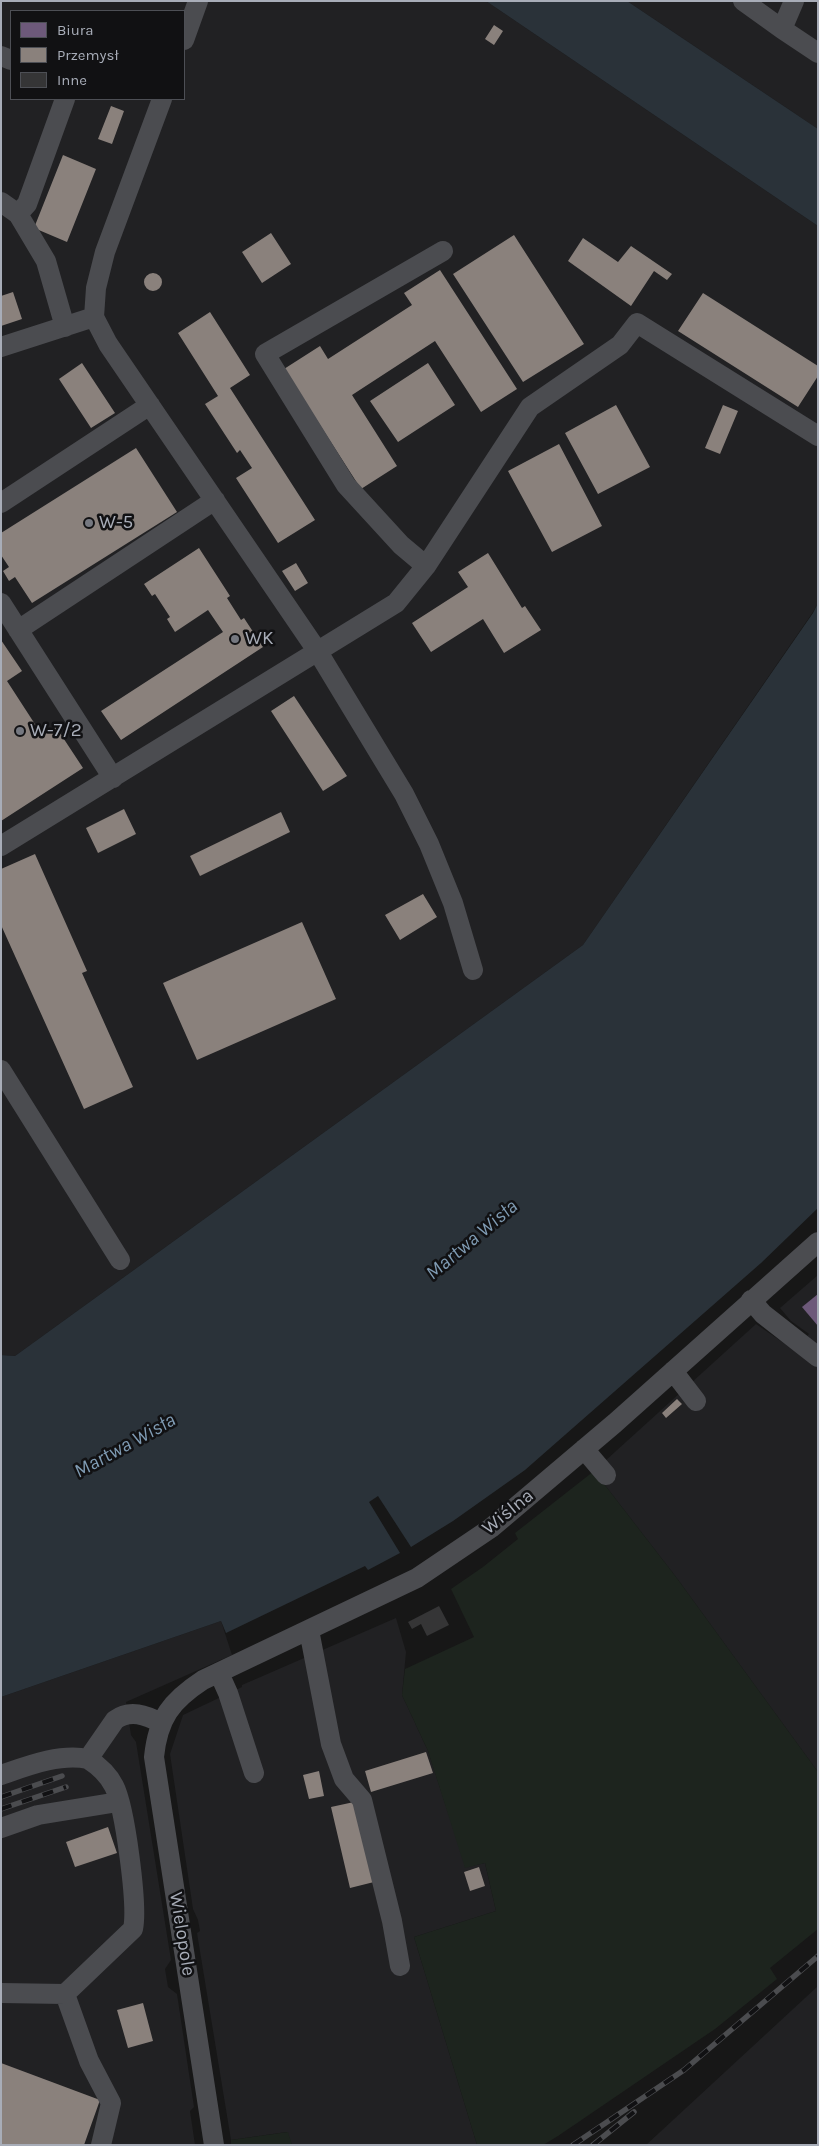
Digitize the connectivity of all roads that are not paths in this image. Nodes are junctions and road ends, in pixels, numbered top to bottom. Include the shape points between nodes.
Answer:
1 (198, 1) edge
2 (743, 1) edge
3 (794, 1) edge
4 (782, 29) junction
5 (185, 37) edge
6 (818, 53) edge
7 (64, 100) edge
8 (162, 100) edge
9 (1, 202) edge
10 (18, 214) junction
11 (443, 251) dead end
12 (94, 317) junction
13 (65, 327) junction
14 (1, 347) edge
15 (150, 405) junction
16 (818, 436) edge
17 (215, 500) junction
18 (1, 503) edge
19 (426, 566) junction
20 (1, 604) edge
21 (18, 630) junction
22 (318, 652) junction
23 (113, 778) junction
24 (1, 846) edge
25 (472, 970) dead end
26 (1, 1070) edge
27 (818, 1242) edge
28 (120, 1260) dead end
29 (751, 1300) junction
30 (818, 1357) edge
31 (673, 1371) junction
32 (696, 1401) dead end
33 (584, 1449) junction
34 (606, 1475) dead end
35 (309, 1630) junction
36 (219, 1673) junction
37 (161, 1723) junction
38 (88, 1758) junction
39 (254, 1773) dead end
40 (1, 1775) edge
41 (118, 1802) junction
42 (1, 1828) edge
43 (400, 1966) dead end
44 (1, 1992) edge
45 (65, 1994) junction
46 (101, 2145) edge
47 (214, 2145) edge

1 - 5 street
2 - 4 street
3 - 4 street
4 - 6 street
7 - 10 street via 28,204
8 - 12 street via 106,252 96,288
9 - 10 street
10 - 13 street via 46,261
11 - 19 street via 265,354 346,486 401,545
12 - 13 street
12 - 15 street via 108,344
13 - 14 street
15 - 17 street
15 - 18 street
16 - 19 street via 637,323 620,345 530,407
17 - 21 street
17 - 22 street
19 - 22 street via 396,603
20 - 21 street
21 - 23 street
22 - 23 street
22 - 25 street via 404,794 429,844 453,903
23 - 24 street
26 - 28 street
27 - 29 street, Wiślna
29 - 30 street via 762,1314
29 - 31 street, Wiślna
31 - 32 street
31 - 33 street, Wiślna
33 - 34 street
33 - 35 street, Wiślna via 491,1528 432,1568
35 - 36 street, Wiślna
35 - 43 street via 330,1744 344,1779 362,1800
36 - 37 street, Wiślna via 186,1692
36 - 39 street
37 - 38 street via 137,1714 120,1716
37 - 47 street, Wielopole via 154,1757
38 - 40 street via 44,1762
38 - 41 street via 109,1777
41 - 42 street via 38,1815
41 - 45 street via 136,1915 133,1929
44 - 45 street
45 - 46 street via 89,2061 111,2103

